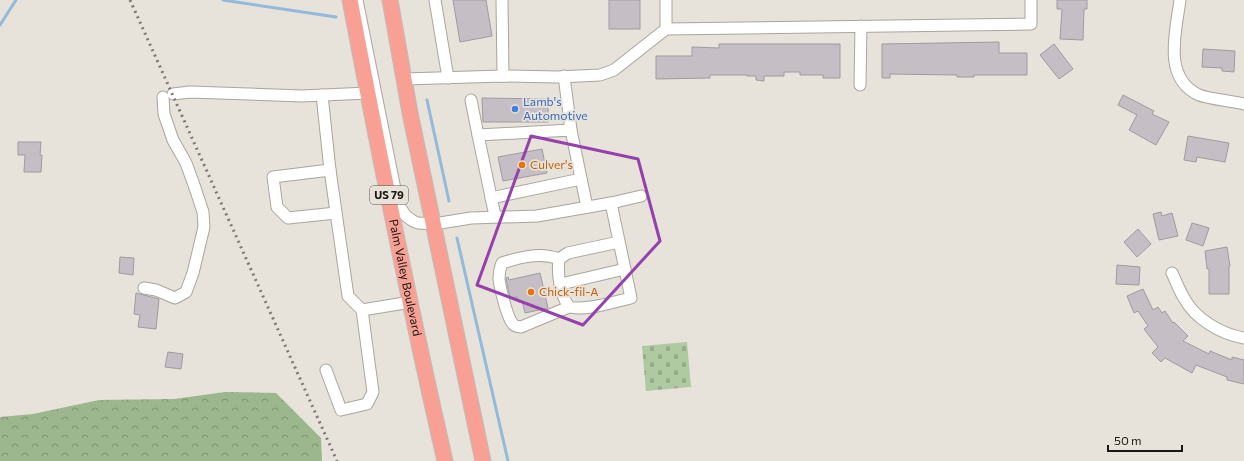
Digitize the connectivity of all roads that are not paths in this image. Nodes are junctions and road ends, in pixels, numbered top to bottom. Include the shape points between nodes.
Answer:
1 (350, 0) edge
2 (357, 0) edge
3 (390, 0) edge
4 (435, 0) edge
5 (502, 0) edge
6 (666, 0) edge
7 (1031, 0) edge
8 (1180, 0) edge
9 (861, 26) junction
10 (666, 29) junction
11 (503, 76) junction
12 (564, 76) junction
13 (404, 78) junction
14 (448, 78) junction
15 (860, 85) dead end
16 (368, 93) junction
17 (322, 95) junction
18 (471, 100) dead end
19 (1244, 104) edge
20 (571, 130) junction
21 (478, 134) junction
22 (330, 170) junction
23 (581, 179) junction
24 (642, 196) dead end
25 (491, 198) junction
26 (611, 203) junction
27 (587, 207) junction
28 (336, 213) junction
29 (495, 216) junction
30 (434, 224) junction
31 (619, 242) junction
32 (559, 259) junction
33 (625, 269) junction
34 (1172, 273) dead end
35 (561, 284) junction
36 (144, 288) dead end
37 (411, 302) junction
38 (570, 307) junction
39 (362, 310) junction
40 (1244, 338) edge
41 (326, 370) dead end
42 (445, 461) edge
43 (483, 461) edge

1 - 16 highway, Palm Valley Boulevard / US 79
2 - 30 street via 398,204 413,221
3 - 13 highway, US 79
4 - 14 street
5 - 11 street
6 - 10 street
7 - 9 street via 1031,24
8 - 19 street via 1174,44 1175,66 1180,78 1198,94
9 - 10 street
9 - 15 street
10 - 12 street via 614,70 600,76
11 - 12 street
11 - 14 street
12 - 20 street
13 - 14 street
13 - 30 highway, US 79
16 - 17 street
16 - 37 highway, Palm Valley Boulevard / US 79
17 - 22 street
17 - 36 street via 190,92 168,96 164,114 194,185 203,212 204,227 186,292 175,298
18 - 21 street
20 - 21 street
20 - 23 street
21 - 25 street
22 - 28 street
22 - 28 street via 273,177 276,207 288,218
23 - 25 street
23 - 27 street
24 - 26 street
25 - 29 street
26 - 27 street
26 - 31 street
27 - 29 street via 537,216
28 - 39 street via 348,296
29 - 30 street
30 - 43 highway, US 79
31 - 32 street via 568,253
31 - 33 street
32 - 35 street
32 - 38 street via 537,255 502,264 499,279 506,310 512,323 522,327
33 - 35 street
33 - 38 street via 631,298 577,309
34 - 40 street via 1184,299 1199,316 1227,334
35 - 38 street via 564,298
37 - 39 street
37 - 42 highway, Palm Valley Boulevard / US 79
39 - 41 street via 373,392 367,404 341,410

